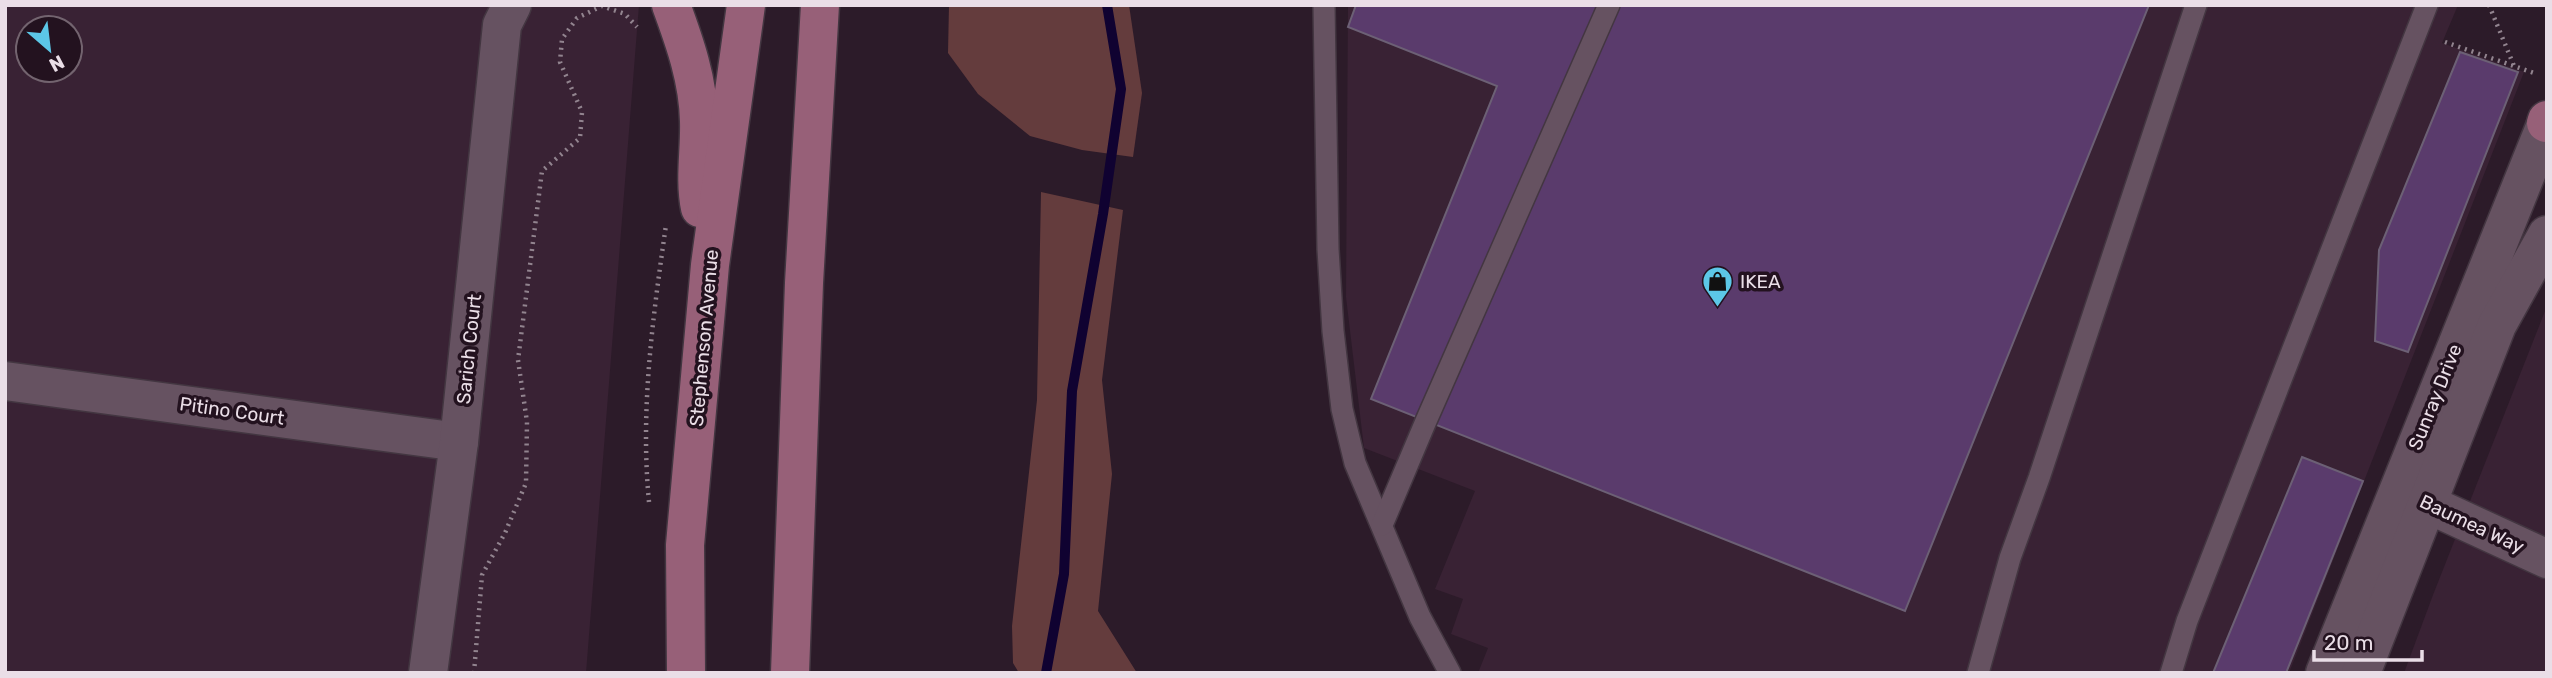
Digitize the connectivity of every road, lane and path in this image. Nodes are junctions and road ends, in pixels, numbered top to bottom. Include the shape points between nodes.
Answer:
1 (670, 5) edge
2 (746, 5) edge
3 (820, 5) edge
4 (1324, 5) edge
5 (1609, 5) edge
6 (2196, 5) edge
7 (2427, 5) edge
8 (2489, 5) edge
9 (512, 12) edge
10 (642, 33) dead end
11 (2445, 42) dead end
12 (2514, 66) junction
13 (2534, 73) dead end
14 (2547, 122) edge
15 (668, 215) dead end
16 (2547, 235) edge
17 (710, 265) junction
18 (5, 381) edge
19 (459, 442) junction
20 (2412, 497) junction
21 (649, 508) dead end
22 (1382, 525) junction
23 (2547, 559) edge
24 (428, 673) edge
25 (474, 673) edge
26 (686, 673) edge
27 (790, 673) edge
28 (1450, 673) edge
29 (1978, 673) edge
30 (2171, 673) edge
31 (2325, 673) edge
32 (2361, 673) edge

1 - 17 main road via 691,59 699,120 697,192
2 - 17 main road, Stephenson Avenue
3 - 27 main road via 804,283
4 - 22 lane via 1334,344 1355,463
5 - 22 lane
6 - 29 lane via 2010,558
7 - 30 lane via 2187,621
8 - 12 path
9 - 19 street, Sarich Court
10 - 25 path via 625,14 602,6 577,18 562,39 559,62 582,112 580,138 542,171 518,360 527,422 526,483 482,575
11 - 12 path
12 - 13 path
14 - 20 street, Sunray Drive
15 - 21 path via 651,330
16 - 20 street, Sunray Drive
17 - 26 main road, Stephenson Avenue via 685,545
18 - 19 street, Pitino Court
19 - 24 street, Sarich Court
20 - 23 street, Baumea Way
20 - 31 street, Sunray Drive
20 - 32 street, Sunray Drive
22 - 28 lane via 1420,617

